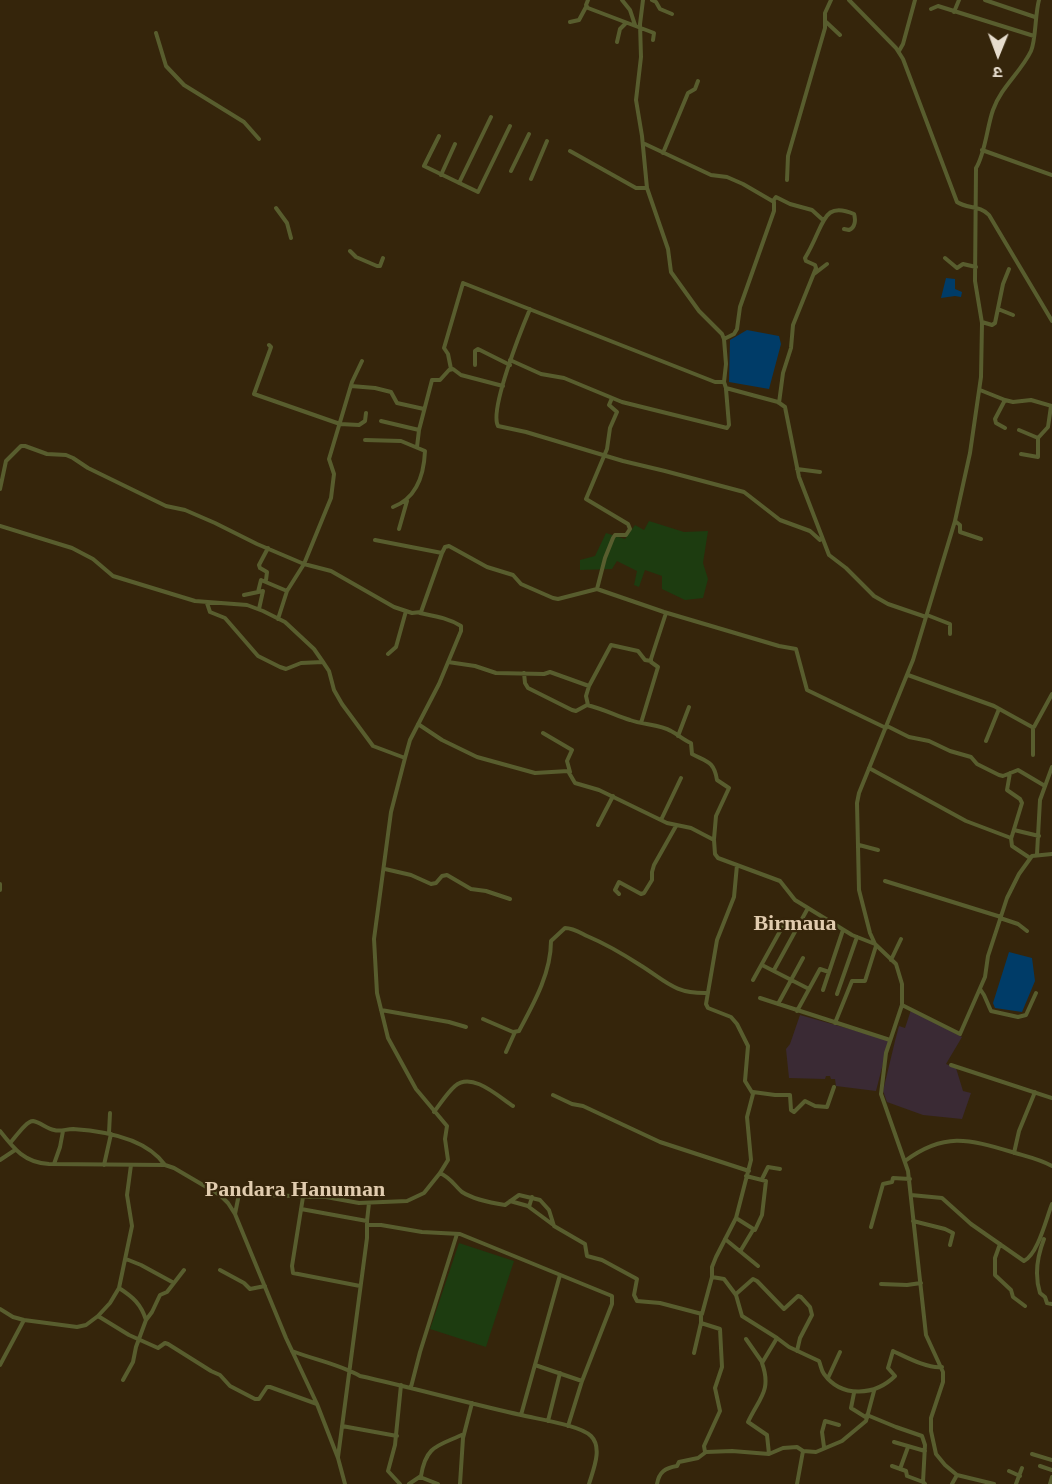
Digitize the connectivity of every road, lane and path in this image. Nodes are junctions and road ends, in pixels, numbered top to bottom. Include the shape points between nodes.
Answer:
1 (588, 0) edge
2 (622, 0) edge
3 (643, 0) edge
4 (652, 0) edge
5 (831, 0) edge
6 (915, 0) edge
7 (959, 0) edge
8 (985, 0) edge
9 (1039, 0) edge
10 (850, 1) edge
11 (586, 6) junction
12 (931, 9) dead end
13 (954, 12) junction
14 (672, 14) dead end
15 (1035, 17) junction
16 (825, 20) junction
17 (570, 22) dead end
18 (626, 23) junction
19 (635, 26) junction
20 (640, 29) junction
21 (156, 33) dead end
22 (840, 35) dead end
23 (1034, 36) junction
24 (653, 39) dead end
25 (617, 42) dead end
26 (899, 51) junction
27 (698, 81) dead end
28 (491, 117) dead end
29 (510, 126) dead end
30 (529, 134) dead end
31 (439, 136) dead end
32 (259, 139) dead end
33 (547, 141) dead end
34 (455, 144) dead end
35 (643, 144) junction
36 (982, 150) junction
37 (570, 151) dead end
38 (663, 153) junction
39 (511, 171) dead end
40 (441, 175) junction
41 (1052, 175) edge
42 (531, 179) dead end
43 (787, 180) dead end
44 (459, 183) junction
45 (646, 187) junction
46 (772, 201) junction
47 (276, 208) dead end
48 (977, 209) junction
49 (823, 220) junction
50 (844, 229) dead end
51 (291, 238) dead end
52 (350, 251) dead end
53 (383, 258) dead end
54 (945, 258) dead end
55 (827, 264) dead end
56 (976, 267) junction
57 (1009, 269) dead end
58 (814, 274) junction
59 (530, 309) junction
60 (998, 309) junction
61 (1013, 315) dead end
62 (1052, 321) edge
63 (982, 322) junction
64 (724, 339) junction
65 (269, 345) dead end
66 (362, 361) dead end
67 (510, 362) junction
68 (475, 365) dead end
69 (451, 369) junction
70 (724, 382) junction
71 (351, 386) junction
72 (503, 386) junction
73 (726, 388) junction
74 (980, 390) junction
75 (612, 398) junction
76 (1005, 400) junction
77 (779, 403) junction
78 (1051, 406) edge
79 (424, 409) junction
80 (366, 413) dead end
81 (381, 422) dead end
82 (340, 424) junction
83 (1005, 428) dead end
84 (418, 430) junction
85 (1019, 430) dead end
86 (1038, 438) junction
87 (365, 440) dead end
88 (417, 447) junction
89 (1021, 454) dead end
90 (604, 456) junction
91 (796, 468) junction
92 (820, 472) dead end
93 (0, 489) edge
94 (408, 499) junction
95 (393, 507) dead end
96 (956, 521) junction
97 (0, 526) edge
98 (399, 529) dead end
99 (981, 539) dead end
100 (375, 540) dead end
101 (822, 542) junction
102 (268, 548) junction
103 (442, 553) junction
104 (304, 564) junction
105 (266, 580) junction
106 (597, 589) junction
107 (287, 591) junction
108 (258, 592) junction
109 (244, 595) dead end
110 (207, 603) junction
111 (259, 609) junction
112 (406, 611) junction
113 (666, 613) junction
114 (420, 614) junction
115 (927, 616) junction
116 (278, 619) junction
117 (950, 634) dead end
118 (388, 654) dead end
119 (651, 661) junction
120 (323, 662) junction
121 (448, 662) junction
122 (524, 674) junction
123 (908, 675) junction
124 (589, 686) junction
125 (1052, 694) edge
126 (589, 705) junction
127 (689, 707) dead end
128 (999, 709) junction
129 (641, 723) junction
130 (418, 724) junction
131 (886, 727) junction
132 (1033, 727) junction
133 (543, 733) dead end
134 (678, 736) junction
135 (986, 741) dead end
136 (1033, 754) dead end
137 (405, 758) junction
138 (1052, 767) edge
139 (869, 768) junction
140 (570, 772) junction
141 (1010, 773) junction
142 (681, 778) dead end
143 (1045, 786) junction
144 (613, 796) junction
145 (661, 820) junction
146 (598, 825) dead end
147 (676, 825) junction
148 (1014, 830) junction
149 (1039, 837) junction
150 (1011, 839) junction
151 (714, 840) junction
152 (858, 844) junction
153 (878, 850) dead end
154 (1037, 854) junction
155 (1052, 854) edge
156 (1029, 858) junction
157 (737, 865) junction
158 (384, 869) junction
159 (885, 881) dead end
160 (0, 884) edge
161 (0, 890) edge
162 (619, 894) dead end
163 (510, 899) dead end
164 (808, 908) junction
165 (1001, 917) junction
166 (798, 928) junction
167 (843, 930) junction
168 (1027, 931) dead end
169 (857, 937) junction
170 (901, 939) dead end
171 (876, 945) junction
172 (803, 958) dead end
173 (891, 960) junction
174 (762, 964) junction
175 (774, 970) junction
176 (828, 972) junction
177 (791, 979) junction
178 (753, 980) dead end
179 (809, 989) junction
180 (980, 989) junction
181 (823, 990) dead end
182 (708, 993) junction
183 (1036, 993) dead end
184 (837, 994) dead end
185 (760, 998) dead end
186 (778, 1004) junction
187 (902, 1005) junction
188 (381, 1010) junction
189 (797, 1011) junction
190 (483, 1019) dead end
191 (835, 1023) junction
192 (466, 1027) dead end
193 (515, 1032) junction
194 (890, 1040) junction
195 (506, 1052) dead end
196 (951, 1065) dead end
197 (834, 1087) dead end
198 (753, 1092) junction
199 (1035, 1092) junction
200 (553, 1095) dead end
201 (1052, 1098) edge
202 (513, 1106) dead end
203 (434, 1112) junction
204 (110, 1113) dead end
205 (0, 1131) edge
206 (63, 1131) junction
207 (110, 1133) junction
208 (10, 1143) junction
209 (15, 1150) junction
210 (1014, 1153) junction
211 (0, 1160) edge
212 (905, 1161) junction
213 (54, 1164) junction
214 (104, 1165) junction
215 (131, 1165) junction
216 (165, 1165) junction
217 (1052, 1166) edge
218 (780, 1169) dead end
219 (749, 1171) junction
220 (440, 1173) junction
221 (746, 1176) junction
222 (762, 1179) junction
223 (909, 1179) junction
224 (911, 1195) junction
225 (303, 1197) junction
226 (532, 1197) junction
227 (510, 1201) junction
228 (369, 1203) junction
229 (1052, 1204) edge
230 (528, 1206) junction
231 (301, 1209) junction
232 (235, 1214) junction
233 (736, 1218) junction
234 (913, 1221) junction
235 (367, 1223) junction
236 (553, 1224) junction
237 (871, 1227) dead end
238 (753, 1230) junction
239 (457, 1234) junction
240 (725, 1239) junction
241 (1044, 1239) junction
242 (1039, 1240) junction
243 (1051, 1240) edge
244 (1000, 1244) junction
245 (950, 1245) dead end
246 (741, 1250) junction
247 (126, 1259) junction
248 (758, 1266) dead end
249 (184, 1270) dead end
250 (220, 1270) dead end
251 (560, 1275) junction
252 (712, 1277) junction
253 (174, 1283) junction
254 (921, 1283) junction
255 (881, 1284) dead end
256 (265, 1286) junction
257 (360, 1286) junction
258 (119, 1288) junction
259 (736, 1294) junction
260 (1052, 1304) edge
261 (1025, 1306) dead end
262 (0, 1309) edge
263 (700, 1314) junction
264 (98, 1316) junction
265 (24, 1320) junction
266 (146, 1320) junction
267 (701, 1323) junction
268 (777, 1338) junction
269 (139, 1339) junction
270 (746, 1339) dead end
271 (291, 1351) junction
272 (797, 1351) junction
273 (840, 1352) dead end
274 (694, 1353) dead end
275 (762, 1362) junction
276 (0, 1365) edge
277 (534, 1365) junction
278 (942, 1367) junction
279 (350, 1370) junction
280 (560, 1373) junction
281 (828, 1378) junction
282 (123, 1380) dead end
283 (582, 1381) junction
284 (401, 1385) junction
285 (411, 1387) junction
286 (874, 1390) junction
287 (854, 1393) junction
288 (472, 1403) junction
289 (317, 1404) junction
290 (521, 1415) junction
291 (867, 1416) junction
292 (548, 1420) junction
293 (839, 1425) dead end
294 (342, 1426) junction
295 (568, 1426) junction
296 (464, 1434) junction
297 (397, 1436) junction
298 (894, 1442) dead end
299 (824, 1447) junction
300 (909, 1447) junction
301 (925, 1451) junction
302 (705, 1452) junction
303 (769, 1454) junction
304 (1032, 1454) dead end
305 (802, 1456) junction
306 (338, 1458) junction
307 (1052, 1460) edge
308 (892, 1466) dead end
309 (1040, 1466) dead end
310 (1022, 1468) dead end
311 (900, 1469) junction
312 (1052, 1470) edge
313 (1009, 1471) dead end
314 (957, 1475) junction
315 (1020, 1476) junction
316 (420, 1477) junction
317 (1052, 1477) edge
318 (924, 1483) edge
319 (345, 1484) edge
320 (400, 1484) edge
321 (409, 1484) edge
322 (438, 1484) edge
323 (460, 1484) edge
324 (589, 1484) edge
325 (657, 1484) edge
326 (797, 1484) edge
327 (952, 1484) edge
328 (994, 1484) edge
329 (1016, 1484) edge
330 (1050, 1484) edge

1 - 11 street
2 - 19 street
3 - 20 street
4 - 14 street
5 - 16 street
6 - 26 street
7 - 13 street
8 - 15 street
9 - 15 street
10 - 26 street
11 - 17 street via 579,20
11 - 18 street
12 - 13 street via 938,6
13 - 23 street
15 - 23 street
16 - 22 street
16 - 43 street via 788,156
18 - 19 street
18 - 25 street
19 - 20 street
20 - 24 street via 653,32
20 - 35 street via 636,100
21 - 32 street via 166,66 184,85 244,122
23 - 36 street via 1030,52 994,106
26 - 48 street via 957,202
27 - 38 street via 688,93
28 - 44 street
29 - 44 street via 478,192
30 - 39 street
31 - 40 street via 424,166
33 - 42 street
34 - 40 street
35 - 38 street
35 - 45 street
36 - 41 street
36 - 48 street via 976,168
37 - 45 street via 636,188
38 - 46 street via 711,175 743,184
40 - 44 street
45 - 64 street via 668,249 671,272
46 - 49 street via 776,197 809,209
46 - 64 street via 774,211 742,303 737,329
47 - 51 street via 287,223
48 - 56 street
48 - 62 street via 989,215
49 - 50 street via 832,211 851,213 855,216 854,225 850,230
49 - 58 street via 805,258 816,266
52 - 53 street via 377,266
54 - 56 street via 957,268 963,264
55 - 58 street
56 - 63 street via 975,288
57 - 60 street
58 - 77 street via 793,325
59 - 67 street
59 - 69 street via 463,284 444,348
59 - 70 street via 715,382
60 - 61 street
60 - 63 street via 993,325
63 - 74 street
64 - 70 street
65 - 82 street via 254,394
66 - 71 street
67 - 68 street via 477,349
67 - 72 street
67 - 75 street via 541,374 560,376
69 - 72 street
69 - 79 street via 442,379 431,381
70 - 73 street
71 - 79 street via 391,392 397,403
71 - 82 street
72 - 90 street via 495,421 498,426
73 - 75 street via 727,428
73 - 77 street
74 - 76 street
74 - 96 street
75 - 90 street via 609,405 617,411
76 - 78 street via 1031,400
76 - 83 street via 995,419
77 - 91 street via 787,412
78 - 86 street via 1048,427
79 - 84 street
80 - 82 street via 365,421 359,425
81 - 84 street
82 - 104 street via 329,459 334,474 331,498
84 - 88 street
85 - 86 street
86 - 89 street via 1038,457
87 - 88 street via 402,441
88 - 94 street via 425,454 417,488
90 - 101 street via 749,494 780,520 810,531
90 - 106 street via 586,500 628,524 630,529 626,535 613,538
91 - 92 street
91 - 101 street
93 - 102 street via 6,461 26,446 73,458 166,506 185,510
94 - 95 street
94 - 98 street
96 - 99 street via 960,532
96 - 115 street
97 - 110 street via 72,548 113,576
100 - 103 street
101 - 115 street via 831,558 874,596
102 - 104 street
102 - 105 street via 259,565 267,572
103 - 106 street via 448,546 555,599
103 - 114 street
104 - 107 street
104 - 112 street via 331,571
105 - 107 street
105 - 108 street via 260,580
106 - 113 street
107 - 116 street
108 - 109 street
108 - 111 street via 263,593
110 - 111 street
110 - 120 street via 210,612 230,622 258,656 286,669 301,663
111 - 116 street
112 - 114 street
112 - 118 street via 396,646
113 - 119 street
113 - 131 street via 796,649 807,690
114 - 121 street via 461,626
115 - 117 street via 950,624
115 - 123 street
116 - 120 street via 314,649
119 - 124 street via 638,651 610,645
119 - 129 street via 658,668
120 - 137 street via 342,704 373,746
121 - 122 street via 496,673
121 - 130 street
122 - 124 street via 551,672
122 - 126 street via 525,685 572,711
123 - 128 street
123 - 131 street
124 - 126 street
125 - 132 street
126 - 129 street
127 - 134 street
128 - 132 street
128 - 135 street
129 - 134 street
130 - 137 street
130 - 140 street via 477,757 535,773
131 - 139 street
131 - 141 street via 971,757 999,775
132 - 136 street
133 - 140 street via 572,750 567,761
134 - 151 street via 691,744 692,754 707,760 716,771 717,780 729,788 716,816
137 - 158 street via 391,812
138 - 143 street
139 - 150 street via 966,821
139 - 152 street via 858,799
140 - 144 street via 575,783
141 - 143 street via 1018,771
141 - 148 street via 1007,790 1022,803
142 - 145 street
143 - 149 street via 1040,800
144 - 145 street
144 - 146 street
145 - 147 street
147 - 151 street
147 - 162 street via 644,893 619,882 615,890
148 - 149 street
148 - 150 street
149 - 154 street
150 - 156 street via 1013,847
151 - 157 street via 718,858
152 - 153 street
152 - 171 street via 859,890
154 - 155 street
154 - 156 street
156 - 165 street
157 - 164 street via 775,879
157 - 182 street via 734,897 717,940
158 - 163 street via 431,884 447,875 471,889
158 - 188 street via 374,939
159 - 165 street
160 - 161 street
164 - 166 street
164 - 167 street
165 - 168 street
165 - 180 street
166 - 174 street via 784,924
166 - 175 street
167 - 169 street
167 - 176 street
169 - 171 street
169 - 184 street
170 - 173 street
171 - 173 street
171 - 191 street via 865,981 852,981
172 - 177 street
173 - 187 street via 900,976
174 - 175 street
174 - 178 street
175 - 177 street
176 - 179 street via 820,969
176 - 181 street
177 - 179 street
177 - 186 street
179 - 189 street
180 - 183 street via 991,1011 1018,1017 1027,1013
180 - 187 street via 960,1034
182 - 193 street via 691,993 669,986 602,942 565,928 551,941 543,983
182 - 198 street via 707,1007 734,1019 748,1046 745,1081
185 - 186 street
186 - 189 street
187 - 194 street
188 - 192 street
188 - 203 street via 388,1038 416,1089
189 - 191 street
190 - 193 street
191 - 194 street
193 - 195 street
194 - 212 street via 881,1094
196 - 199 street
197 - 198 street via 827,1107 805,1101 794,1112 790,1095
198 - 219 street via 747,1117
199 - 201 street
199 - 210 street
200 - 219 street via 660,1142
202 - 203 street via 477,1083 466,1081 454,1087
203 - 220 street via 447,1128 448,1160
204 - 207 street
205 - 208 street
206 - 207 street
206 - 208 street via 31,1122
206 - 213 street
207 - 214 street
207 - 216 street via 157,1155
208 - 209 street
209 - 211 street
209 - 213 street via 26,1159
210 - 212 street via 961,1140 925,1146
210 - 217 street
212 - 223 street
213 - 214 street
214 - 215 street
215 - 216 street
215 - 247 street via 127,1195 132,1226
216 - 232 street via 220,1195
218 - 222 street via 768,1167
219 - 221 street
220 - 227 street via 470,1195 502,1204
220 - 228 street via 413,1200
221 - 222 street
221 - 233 street
222 - 238 street via 766,1183 763,1211
223 - 224 street
223 - 237 street via 893,1178 883,1184
224 - 234 street
224 - 244 street via 942,1198
225 - 228 street
225 - 231 street
225 - 232 street via 245,1190 239,1194
226 - 227 street via 519,1195
226 - 230 street
226 - 236 street via 546,1206
227 - 230 street
228 - 235 street
229 - 242 street
230 - 236 street
231 - 235 street
231 - 257 street via 293,1271
232 - 256 street
233 - 238 street
233 - 240 street
234 - 245 street via 953,1233
234 - 254 street
235 - 239 street
235 - 257 street
236 - 263 street via 585,1244 587,1256 637,1279 637,1301
238 - 246 street
239 - 251 street
239 - 285 street
240 - 246 street
240 - 252 street via 712,1267
241 - 242 street
241 - 243 street
241 - 260 street via 1037,1271 1040,1292 1047,1304
242 - 244 street via 1026,1261
244 - 261 street via 995,1275
246 - 248 street
247 - 253 street
247 - 258 street
249 - 253 street
250 - 256 street via 250,1289
251 - 277 street
251 - 283 street via 613,1298
252 - 259 street via 724,1279
252 - 263 street
253 - 266 street via 160,1294
254 - 255 street
254 - 278 street via 926,1335
256 - 271 street
257 - 279 street
258 - 264 street
258 - 266 street via 135,1299
259 - 268 street via 742,1316
259 - 272 street via 753,1279 784,1309 801,1296 812,1315
262 - 265 street
263 - 267 street
264 - 265 street via 77,1327
264 - 269 street
265 - 276 street
266 - 269 street
267 - 274 street
267 - 302 street via 720,1329 722,1363 715,1388 720,1411 704,1446
268 - 272 street
268 - 275 street
269 - 282 street
269 - 289 street via 158,1348 168,1344 255,1399 268,1386
270 - 275 street
271 - 279 street
271 - 289 street
272 - 281 street via 820,1362
273 - 281 street
275 - 303 street via 766,1389 748,1422 767,1435
277 - 280 street
277 - 290 street
278 - 286 street via 931,1367 893,1351 888,1368 895,1376
278 - 314 street via 943,1382 930,1431 939,1460
279 - 284 street
279 - 294 street
280 - 283 street
280 - 292 street
281 - 287 street
283 - 295 street
284 - 285 street
284 - 297 street
285 - 288 street
286 - 287 street
286 - 291 street
287 - 291 street via 851,1408
288 - 290 street
288 - 296 street
289 - 306 street
290 - 292 street
291 - 299 street via 844,1440
291 - 301 street via 921,1434
292 - 295 street
293 - 299 street via 825,1421
294 - 297 street
294 - 306 street
295 - 324 street via 584,1431 594,1441 596,1458
296 - 316 street via 428,1453
296 - 323 street
297 - 320 street via 388,1472
298 - 300 street
299 - 305 street
300 - 301 street
300 - 311 street
301 - 318 street
302 - 303 street
302 - 325 street via 664,1470
303 - 305 street via 797,1447
304 - 307 street
305 - 326 street
306 - 319 street
308 - 311 street
309 - 312 street
310 - 315 street
311 - 318 street
313 - 315 street
314 - 327 street
314 - 328 street
315 - 329 street
316 - 321 street
316 - 322 street
317 - 330 street

